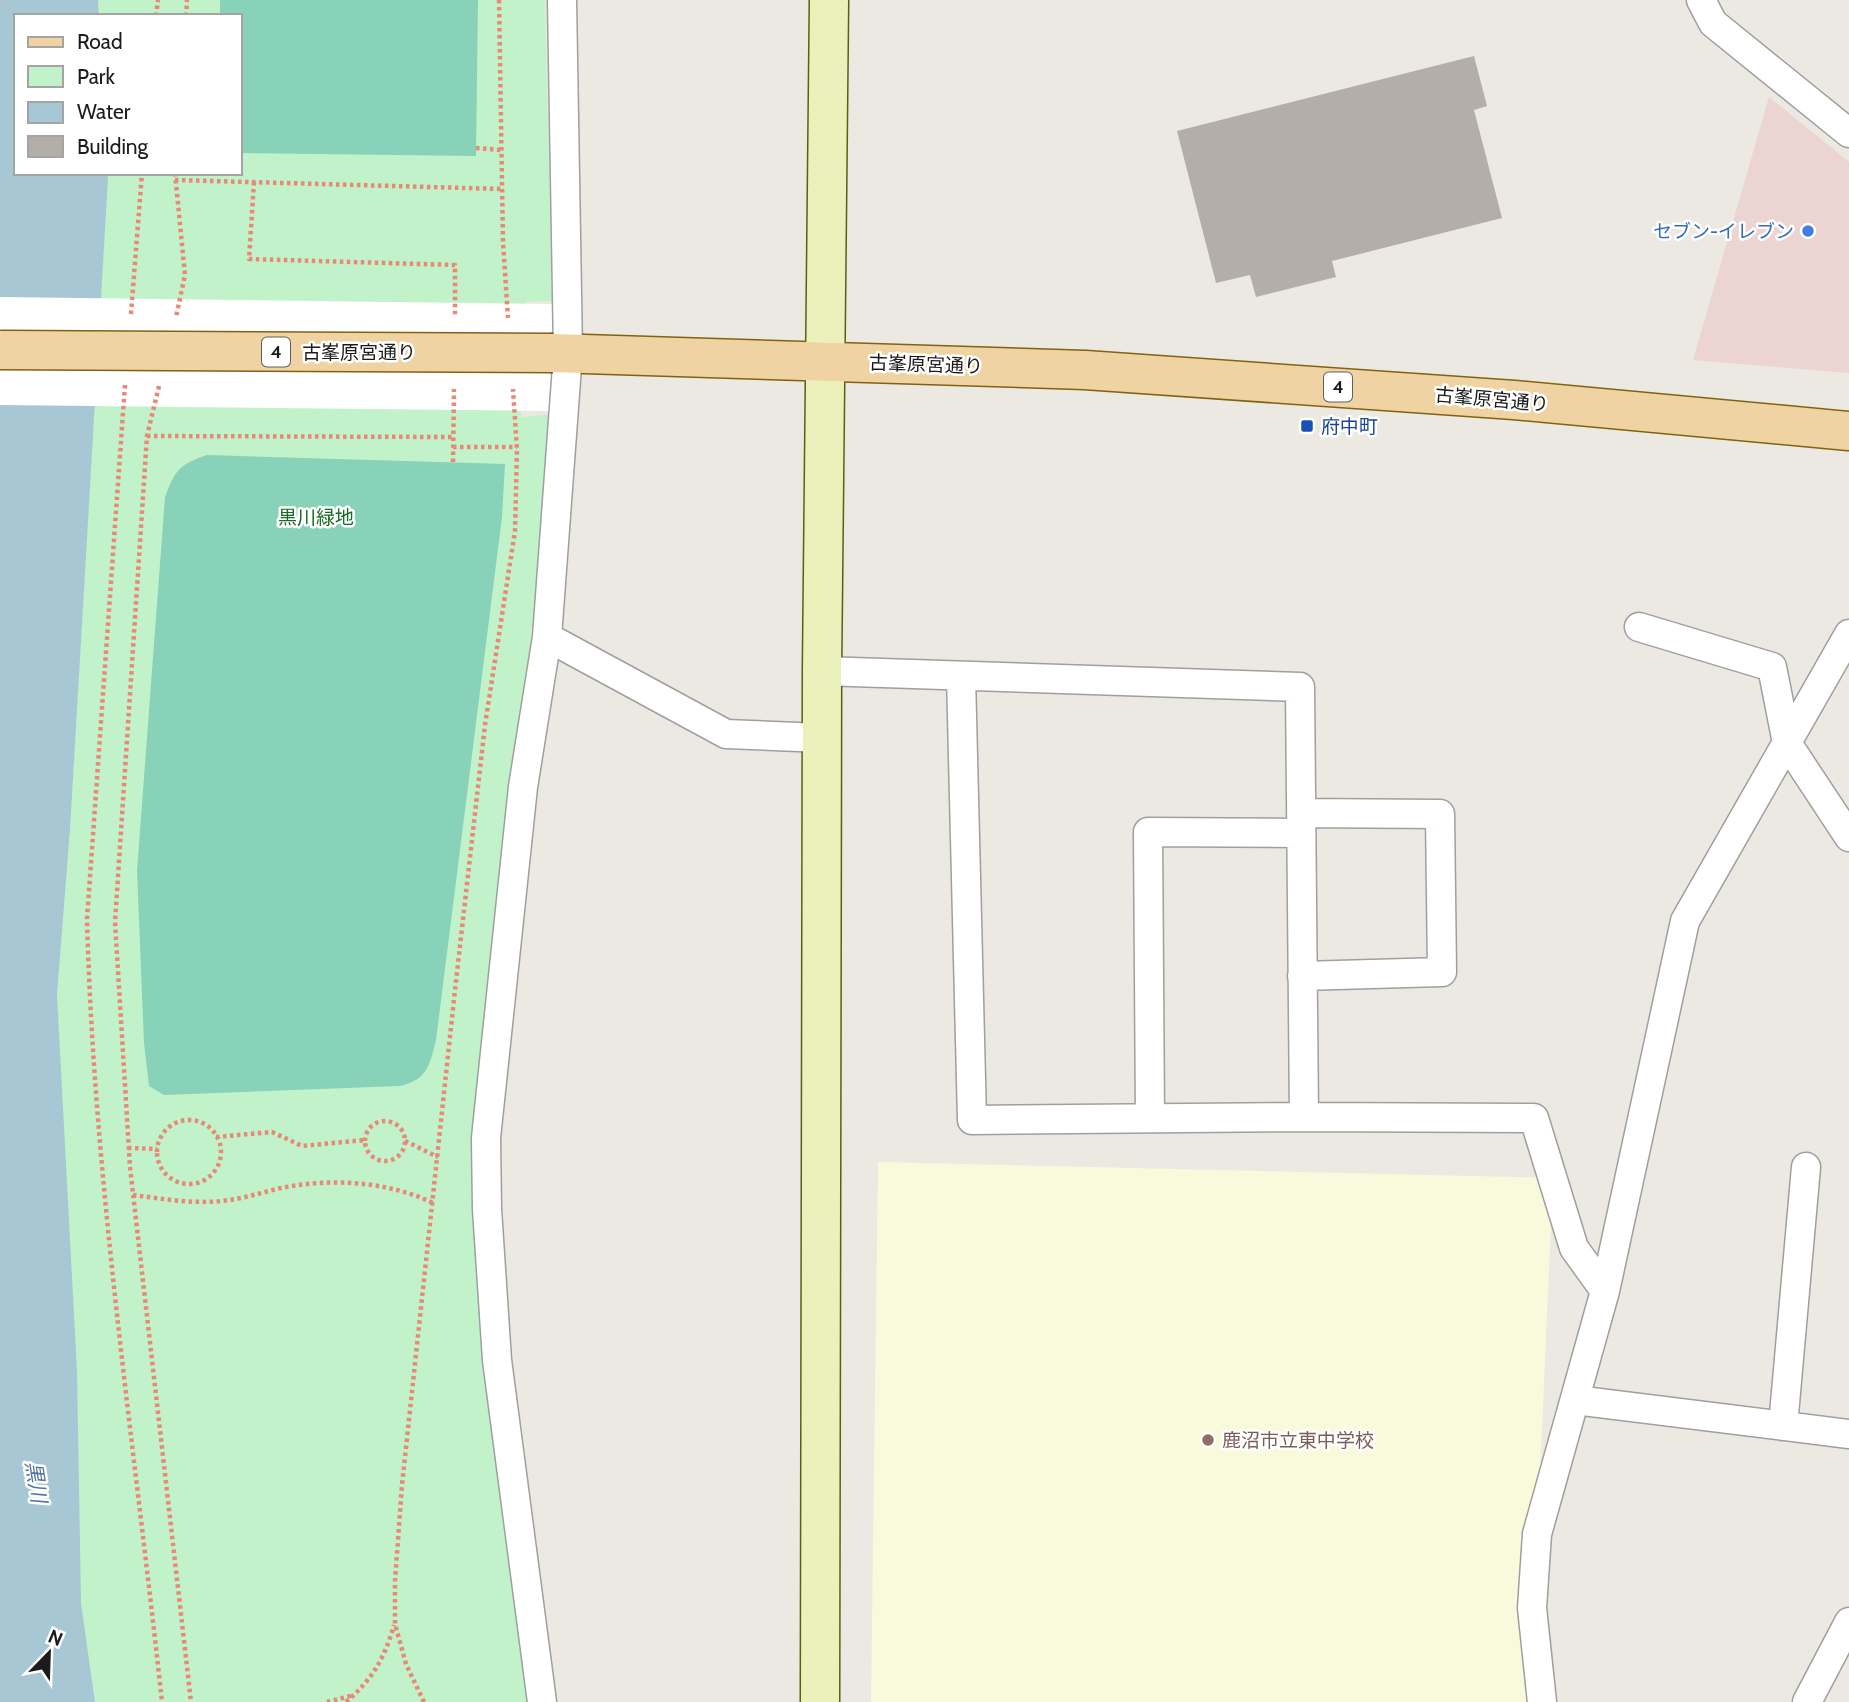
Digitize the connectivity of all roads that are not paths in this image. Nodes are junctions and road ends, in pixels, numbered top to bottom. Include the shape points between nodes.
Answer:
1 (562, 0) edge
2 (829, 0) edge
3 (1701, 0) edge
4 (1849, 133) edge
5 (0, 350) edge
6 (561, 353) junction
7 (827, 360) junction
8 (1849, 430) edge
9 (1639, 627) dead end
10 (1849, 634) edge
11 (547, 637) junction
12 (822, 671) junction
13 (961, 676) junction
14 (822, 738) junction
15 (1787, 743) junction
16 (1301, 823) junction
17 (1849, 837) edge
18 (1302, 976) junction
19 (1304, 1117) junction
20 (1150, 1118) junction
21 (1805, 1167) dead end
22 (1605, 1291) junction
23 (1575, 1400) junction
24 (1783, 1426) junction
25 (1849, 1434) edge
26 (1849, 1622) edge
27 (542, 1702) edge
28 (820, 1702) edge
29 (1542, 1702) edge
30 (1807, 1702) edge

1 - 6 street
2 - 7 street
3 - 4 street via 1713,23
5 - 6 main road, 古峯原宮通り / 4, bridge
6 - 7 main road, 古峯原宮通り / 4
6 - 11 street
7 - 8 main road, 古峯原宮通り / 4 via 1310,384
7 - 12 street
9 - 15 street via 1772,667
10 - 15 street
11 - 14 street via 726,734
11 - 27 street via 523,787 486,1138 497,1360
12 - 13 street
12 - 14 street
13 - 16 street via 1300,687
13 - 20 street via 972,1120
14 - 28 street
15 - 17 street
15 - 22 street via 1685,921
16 - 18 street
16 - 18 street via 1440,814 1442,972
16 - 20 street via 1148,832
18 - 19 street
19 - 20 street
19 - 22 street via 1534,1118 1574,1248
21 - 24 street
22 - 23 street
23 - 24 street
23 - 29 street via 1537,1534 1532,1608
24 - 25 street
26 - 30 street

